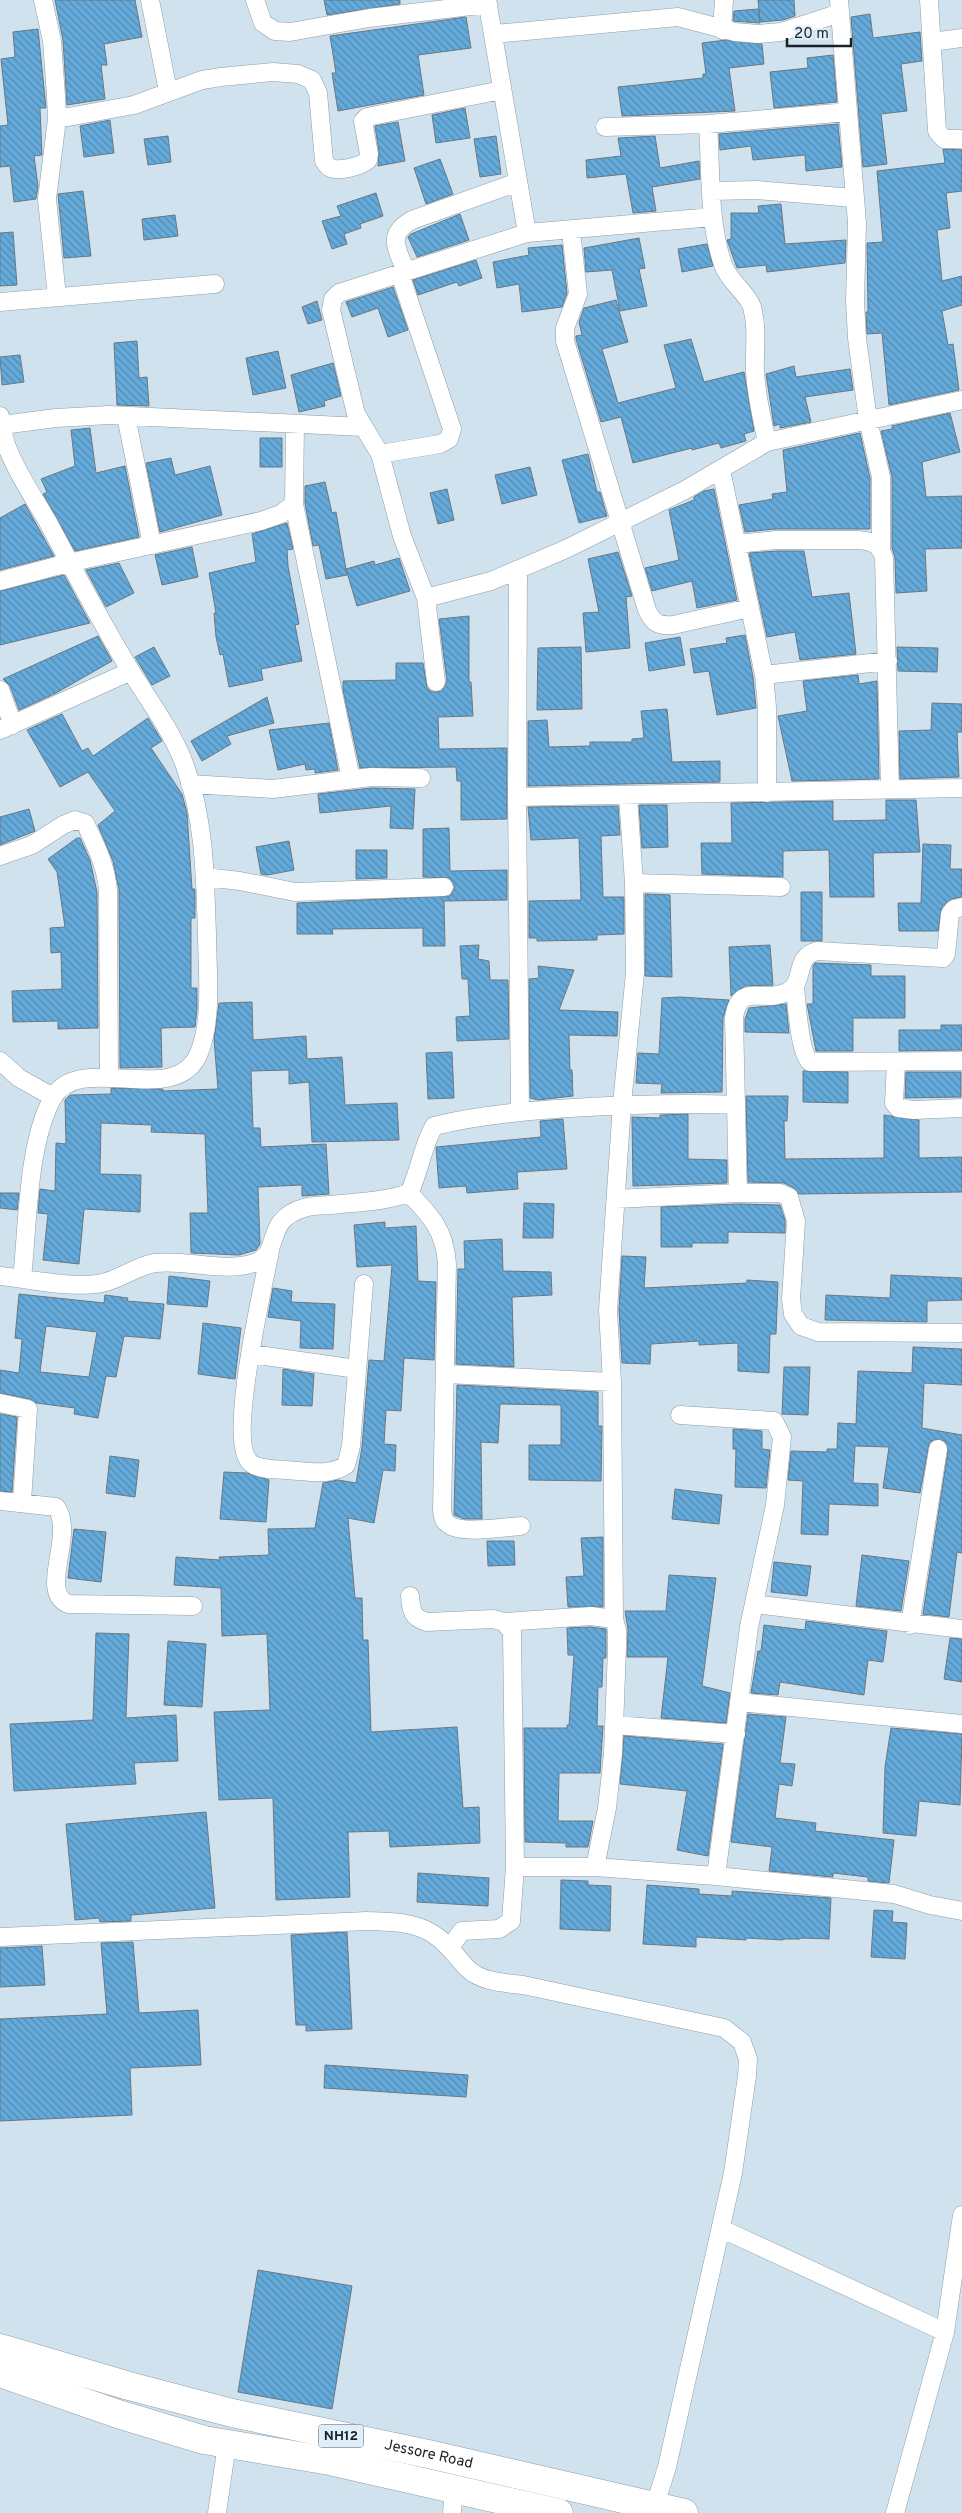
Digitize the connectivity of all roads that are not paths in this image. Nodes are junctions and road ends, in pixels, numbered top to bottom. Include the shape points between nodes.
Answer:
1 (43, 0) edge
2 (150, 0) edge
3 (256, 0) edge
4 (724, 0) edge
5 (929, 0) edge
6 (488, 2) edge
7 (840, 6) edge
8 (722, 30) junction
9 (494, 34) junction
10 (962, 38) edge
11 (932, 42) junction
12 (502, 90) junction
13 (168, 91) junction
14 (848, 112) junction
15 (56, 119) junction
16 (708, 124) junction
17 (605, 127) dead end
18 (962, 139) edge
19 (518, 182) junction
20 (713, 192) junction
21 (854, 198) junction
22 (713, 217) junction
23 (571, 231) junction
24 (527, 233) junction
25 (403, 273) junction
26 (215, 284) dead end
27 (56, 297) junction
28 (0, 302) edge
29 (962, 400) edge
30 (126, 416) junction
31 (868, 420) junction
32 (1, 421) edge
33 (295, 424) junction
34 (362, 427) junction
35 (768, 442) junction
36 (380, 454) junction
37 (721, 470) junction
38 (294, 504) junction
39 (621, 523) junction
40 (737, 544) junction
41 (152, 546) junction
42 (881, 548) junction
43 (68, 563) junction
44 (518, 571) junction
45 (0, 581) edge
46 (426, 598) junction
47 (750, 608) junction
48 (888, 661) junction
49 (131, 672) junction
50 (764, 675) junction
51 (436, 682) dead end
52 (0, 690) edge
53 (6, 728) edge
54 (421, 778) dead end
55 (351, 779) junction
56 (190, 784) junction
57 (962, 788) edge
58 (890, 789) junction
59 (767, 793) junction
60 (628, 796) junction
61 (517, 797) junction
62 (0, 856) edge
63 (206, 877) junction
64 (634, 884) junction
65 (444, 887) dead end
66 (781, 887) dead end
67 (962, 907) edge
68 (795, 987) junction
69 (0, 1061) edge
70 (962, 1061) edge
71 (896, 1062) junction
72 (109, 1078) junction
73 (53, 1097) junction
74 (622, 1104) junction
75 (736, 1105) junction
76 (962, 1108) edge
77 (520, 1111) junction
78 (408, 1193) junction
79 (738, 1193) junction
80 (616, 1199) junction
81 (270, 1251) junction
82 (0, 1276) edge
83 (22, 1278) junction
84 (364, 1284) dead end
85 (962, 1333) edge
86 (251, 1354) junction
87 (357, 1370) junction
88 (445, 1374) junction
89 (612, 1382) junction
90 (0, 1403) edge
91 (680, 1415) dead end
92 (938, 1449) dead end
93 (0, 1500) edge
94 (22, 1502) junction
95 (521, 1526) dead end
96 (410, 1596) dead end
97 (754, 1604) junction
98 (193, 1606) dead end
99 (614, 1620) junction
100 (504, 1622) junction
101 (910, 1625) junction
102 (962, 1629) edge
103 (739, 1702) junction
104 (962, 1724) edge
105 (614, 1725) junction
106 (736, 1734) junction
107 (595, 1867) junction
108 (515, 1868) junction
109 (716, 1876) junction
110 (962, 1911) edge
111 (0, 1937) edge
112 (450, 1947) junction
113 (962, 2214) edge
114 (722, 2229) junction
115 (945, 2332) junction
116 (0, 2348) edge
117 (0, 2373) edge
118 (0, 2380) edge
119 (227, 2444) junction
120 (453, 2501) edge
121 (655, 2505) junction
122 (217, 2513) edge
123 (559, 2513) edge
124 (684, 2513) edge
125 (895, 2513) edge

1 - 15 street via 52,41
2 - 13 street
3 - 6 street via 263,23 275,31 290,32
4 - 8 street
5 - 11 street
6 - 9 street
7 - 8 street via 781,32 758,34
7 - 14 street
8 - 9 street via 678,17
9 - 12 street
10 - 11 street
11 - 18 street via 937,131 944,139
12 - 13 street via 367,117 363,121 368,160 364,164 337,170 324,161 318,93 312,80 298,74 272,72 202,80
12 - 19 street
13 - 15 street via 134,105
14 - 16 street
14 - 21 street
15 - 27 street via 47,199
16 - 17 street
16 - 20 street
19 - 24 street
19 - 25 street via 400,227 395,243
20 - 21 street via 756,190
20 - 22 street
21 - 31 street via 858,223 857,338
22 - 23 street
22 - 35 street via 724,266 731,281 751,304 756,327 756,380
23 - 24 street
23 - 39 street via 578,294 565,328 565,341
24 - 25 street
25 - 34 street via 339,293 333,299 332,310 356,414
25 - 36 street via 452,429 449,439 440,444
26 - 27 street
27 - 28 street
29 - 31 street
30 - 32 street
30 - 33 street
30 - 41 street
31 - 35 street
31 - 42 street via 881,477
32 - 43 street via 6,445 17,469
33 - 34 street
33 - 38 street
34 - 36 street
35 - 37 street
36 - 46 street via 402,536
37 - 39 street
37 - 40 street
38 - 41 street via 281,514 261,521
38 - 55 street
39 - 44 street
39 - 47 street via 652,621 660,626 672,625
40 - 42 street via 776,540 858,540 870,541
40 - 47 street
41 - 43 street
42 - 48 street
43 - 45 street
43 - 49 street
44 - 46 street via 491,582
44 - 61 street
46 - 51 street
47 - 50 street
48 - 50 street
48 - 58 street
49 - 53 street
49 - 56 street via 186,767
50 - 59 street
52 - 53 street
54 - 55 street
55 - 56 street via 273,789
56 - 63 street via 203,836
57 - 58 street
58 - 59 street
59 - 60 street
60 - 61 street
60 - 64 street
61 - 77 street
62 - 72 street via 32,845 75,820 84,824 100,854 108,891
63 - 65 street via 295,892
63 - 72 street via 205,1032 199,1054 187,1072 166,1078
64 - 66 street
64 - 74 street via 635,973
67 - 68 street via 950,914 943,958 817,951 808,953 804,958
68 - 71 street via 803,1048 810,1062
68 - 75 street via 785,993 748,996 736,1005
69 - 73 street via 19,1078
70 - 71 street
71 - 76 street via 894,1103 898,1108
72 - 73 street via 68,1082
73 - 83 street via 42,1125 34,1164
74 - 75 street
74 - 77 street
74 - 80 street
75 - 79 street
77 - 78 street via 434,1126 426,1140 417,1178
78 - 81 street via 391,1199 305,1207 287,1215 277,1226
78 - 88 street via 431,1217 446,1245
79 - 80 street
79 - 85 street via 780,1193 789,1197 796,1220 791,1299 793,1314 800,1326 818,1332
80 - 89 street via 608,1310
81 - 83 street via 255,1263 236,1266 156,1263 100,1284
81 - 86 street
82 - 83 street
84 - 87 street
86 - 87 street
86 - 87 street via 244,1400 243,1442 246,1456 252,1464 265,1468 328,1473 346,1465 351,1446
88 - 89 street
88 - 95 street via 444,1520 459,1530
89 - 99 street
90 - 94 street via 28,1409
91 - 97 street via 774,1421 779,1428 782,1437 775,1505
92 - 101 street
93 - 94 street
94 - 98 street via 56,1507 61,1514 63,1526 56,1584 60,1600 68,1604
96 - 100 street via 411,1611 418,1620 493,1619
97 - 101 street
97 - 103 street
99 - 100 street via 591,1616
99 - 105 street via 617,1630
100 - 108 street via 512,1632 513,1654
101 - 102 street
103 - 104 street
103 - 106 street
105 - 106 street
105 - 107 street via 610,1790
106 - 109 street
107 - 108 street
107 - 109 street
108 - 112 street via 511,1922 499,1929 462,1931
109 - 110 street via 894,1894
111 - 112 street via 366,1921 409,1923 432,1933
112 - 114 street via 470,1971 495,1981 724,2028 742,2042 748,2059 747,2076
113 - 115 street
114 - 115 street
114 - 121 street via 667,2467
115 - 125 street
116 - 121 highway, Jessore Road / NH12 via 232,2413
117 - 118 street
117 - 119 highway, NH12 via 118,2414
119 - 120 highway, NH12 via 330,2461
119 - 122 street
120 - 123 highway, NH12
121 - 124 highway, Jessore Road / NH12

